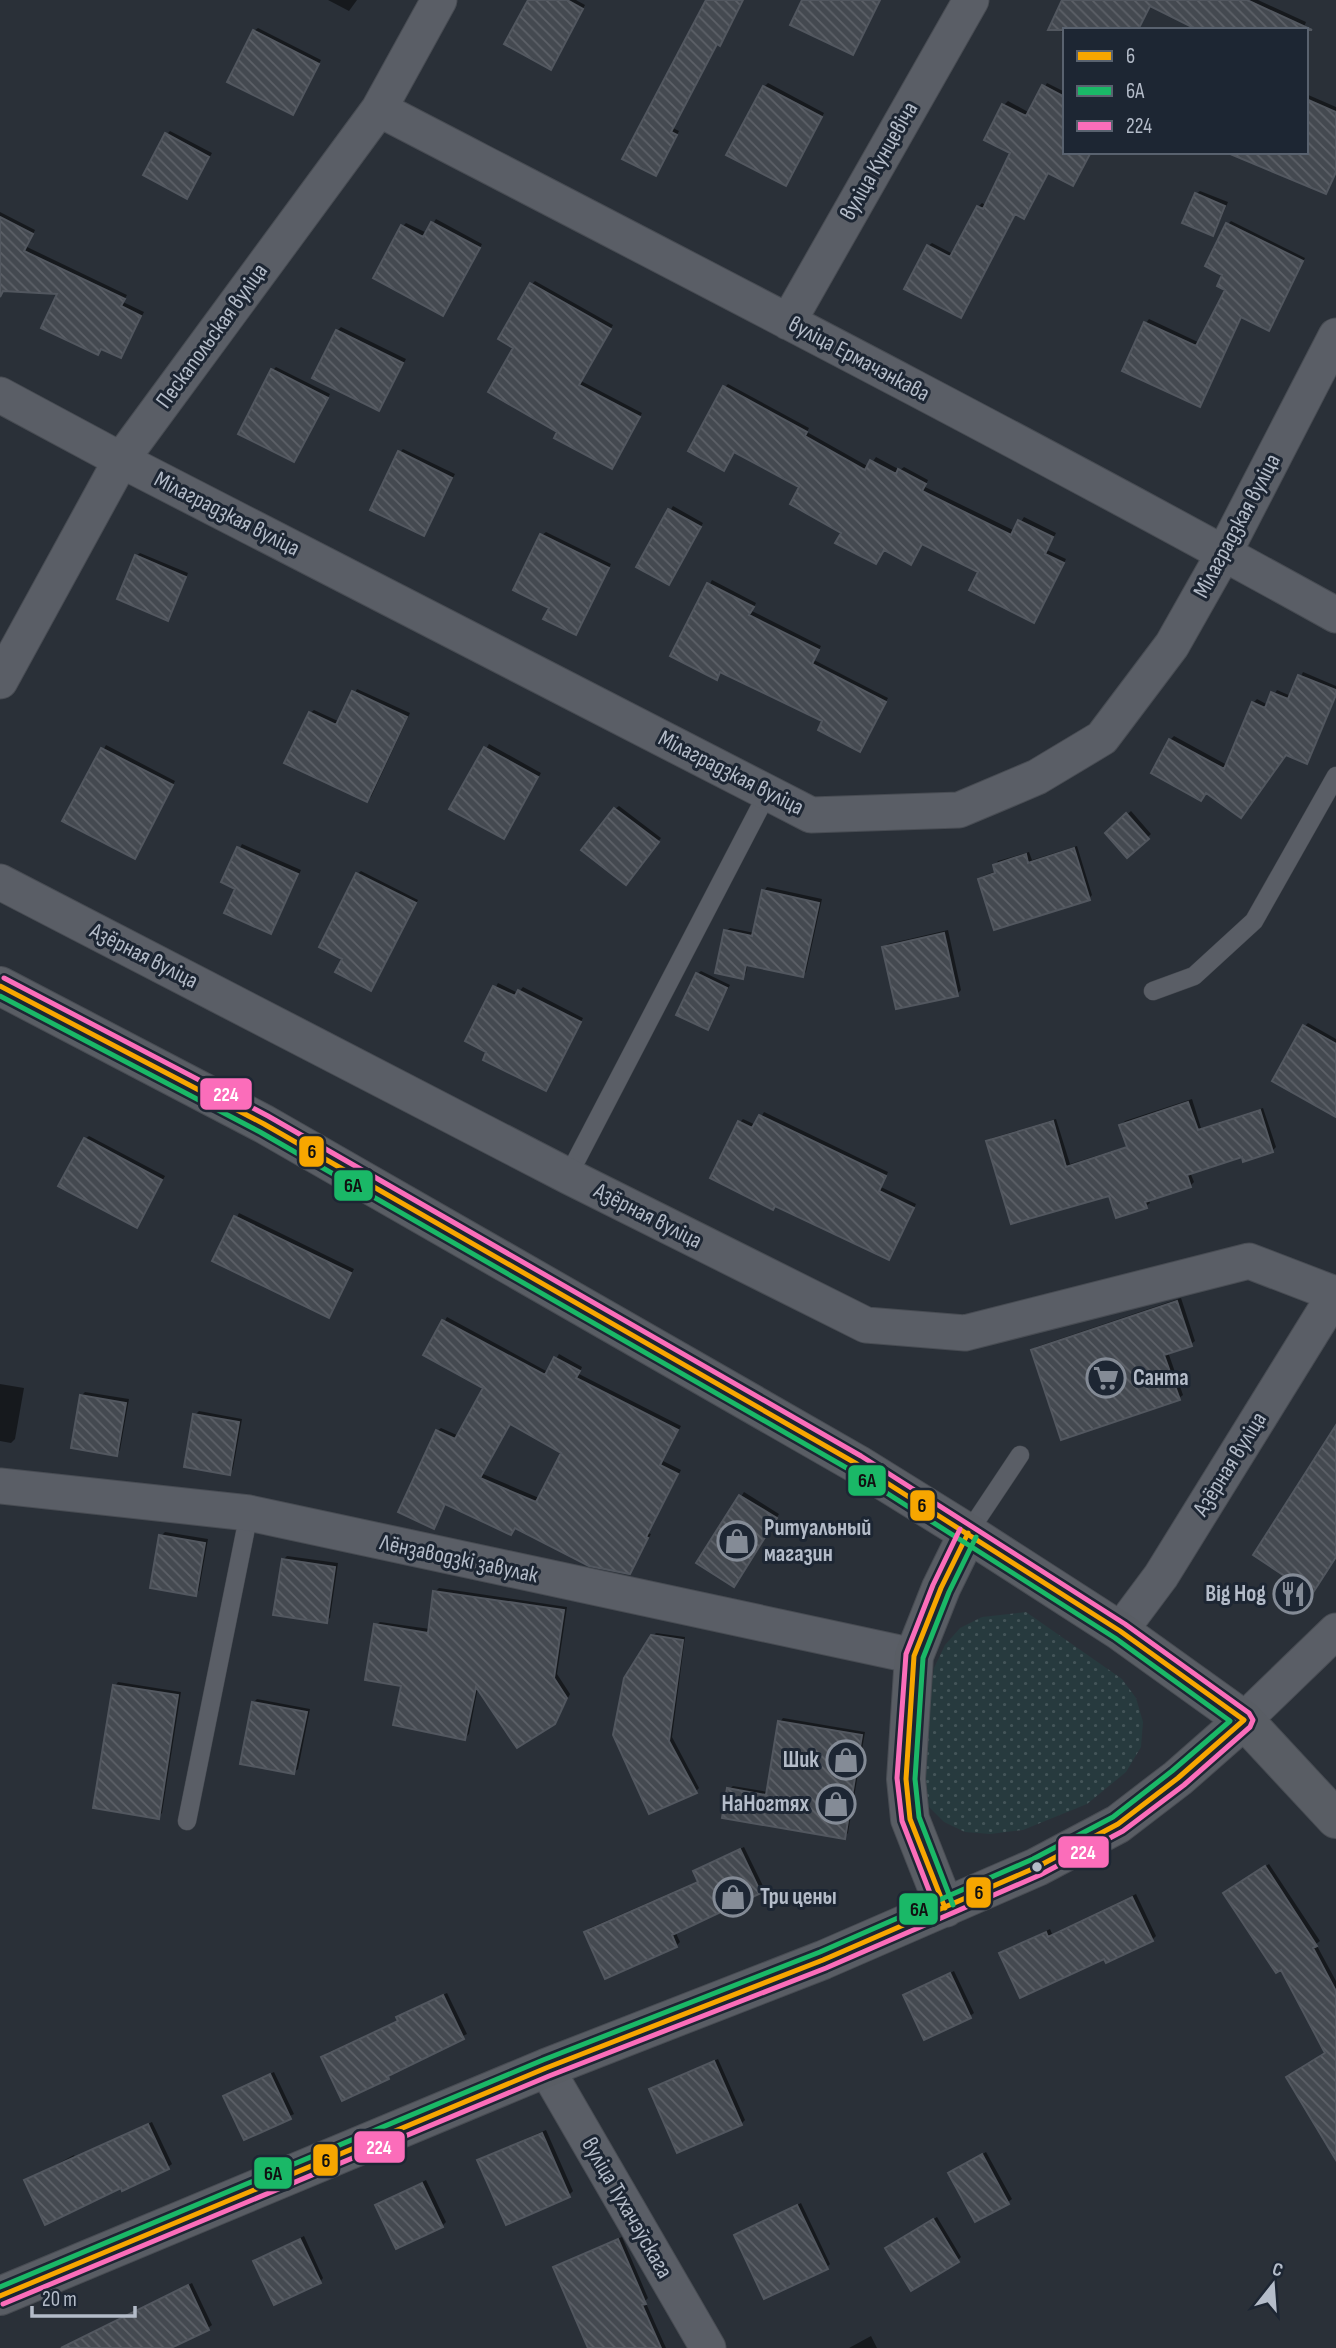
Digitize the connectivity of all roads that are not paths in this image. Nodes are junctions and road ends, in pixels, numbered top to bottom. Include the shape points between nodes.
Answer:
1 (439, 0) edge
2 (971, 0) edge
3 (379, 108) junction
4 (788, 322) junction
5 (1336, 336) edge
6 (0, 395) edge
7 (121, 460) junction
8 (1224, 553) junction
9 (1336, 615) edge
10 (0, 681) edge
11 (1336, 776) edge
12 (768, 792) junction
13 (0, 882) edge
14 (0, 986) edge
15 (1153, 991) dead end
16 (568, 1176) junction
17 (1336, 1294) edge
18 (1020, 1455) dead end
19 (0, 1486) edge
20 (249, 1513) junction
21 (968, 1533) junction
22 (1120, 1631) junction
23 (1336, 1631) edge
24 (914, 1656) junction
25 (1244, 1720) junction
26 (1336, 1819) edge
27 (187, 1821) dead end
28 (945, 1909) junction
29 (546, 2068) junction
30 (0, 2296) edge
31 (708, 2348) edge

1 - 3 street, Пескапольская вуліца
2 - 4 street, вуліца Кунцевіча
3 - 4 street, вуліца Ермачэнкава
3 - 7 street, Пескапольская вуліца
4 - 8 street, вуліца Ермачэнкава
5 - 8 street, Мілаградзкая вуліца
6 - 7 street, Мілаградзкая вуліца
7 - 10 street, Пескапольская вуліца
7 - 12 street, Мілаградзкая вуліца
8 - 9 street, вуліца Ермачэнкава
8 - 12 street, Мілаградзкая вуліца via 1172,645 1102,738 1037,777 959,810 811,815
11 - 15 lane via 1254,921 1194,976
12 - 16 lane
13 - 16 street, Азёрная вуліца
14 - 21 street via 264,1124 822,1444
16 - 17 street, Азёрная вуліца via 866,1325 965,1333 1249,1261
17 - 22 street, Азёрная вуліца via 1161,1576
18 - 21 lane
19 - 20 street, Лёнзаводзкі завулак
20 - 24 street, Лёнзаводзкі завулак
20 - 27 lane
21 - 22 street
21 - 24 street
22 - 25 street
23 - 25 street
24 - 28 street via 906,1779 910,1819
25 - 26 street
25 - 28 street via 1118,1824
28 - 29 street
29 - 30 street
29 - 31 street, вуліца Тухачэўскага

